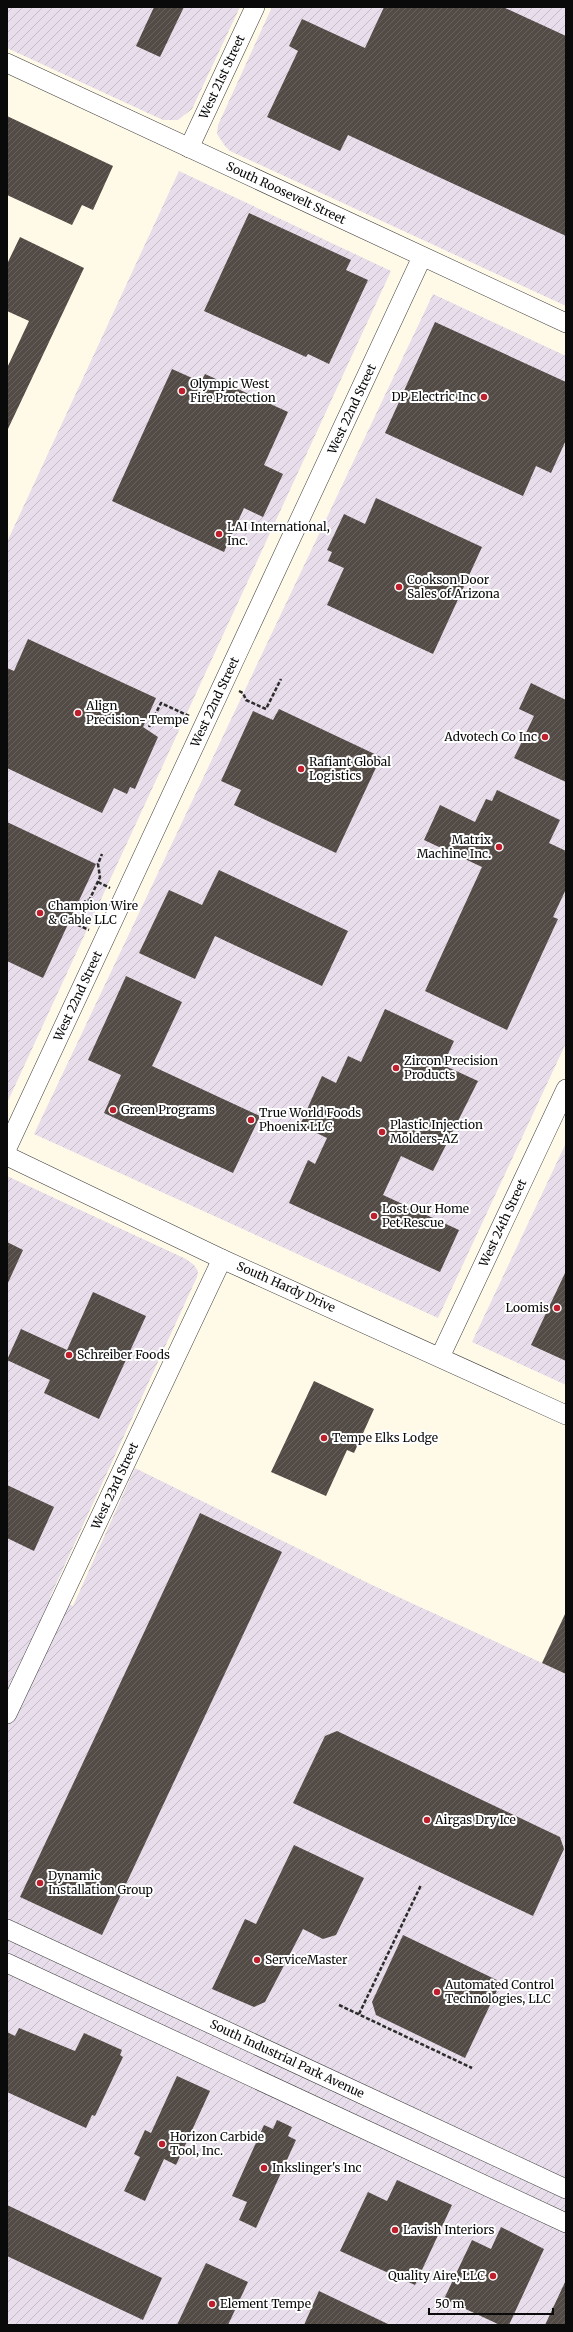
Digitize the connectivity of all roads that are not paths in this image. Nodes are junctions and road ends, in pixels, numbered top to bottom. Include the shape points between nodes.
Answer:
1 (255, 7) edge
2 (7, 63) edge
3 (189, 148) junction
4 (422, 257) junction
5 (566, 323) edge
6 (566, 1090) edge
7 (7, 1148) edge
8 (7, 1156) edge
9 (222, 1259) junction
10 (440, 1357) junction
11 (566, 1416) edge
12 (7, 1714) edge
13 (7, 1929) edge
14 (7, 1963) edge
15 (566, 2189) edge
16 (566, 2223) edge

1 - 3 street, West 21st Street
2 - 3 street, South Roosevelt Street
3 - 4 street, South Roosevelt Street
4 - 5 street, South Roosevelt Street
4 - 7 street, West 22nd Street
6 - 10 street, West 24th Street
8 - 9 street, South Hardy Drive
9 - 10 street, South Hardy Drive
9 - 12 street, West 23rd Street
10 - 11 street, South Hardy Drive
13 - 15 street, South Industrial Park Avenue
14 - 16 street

